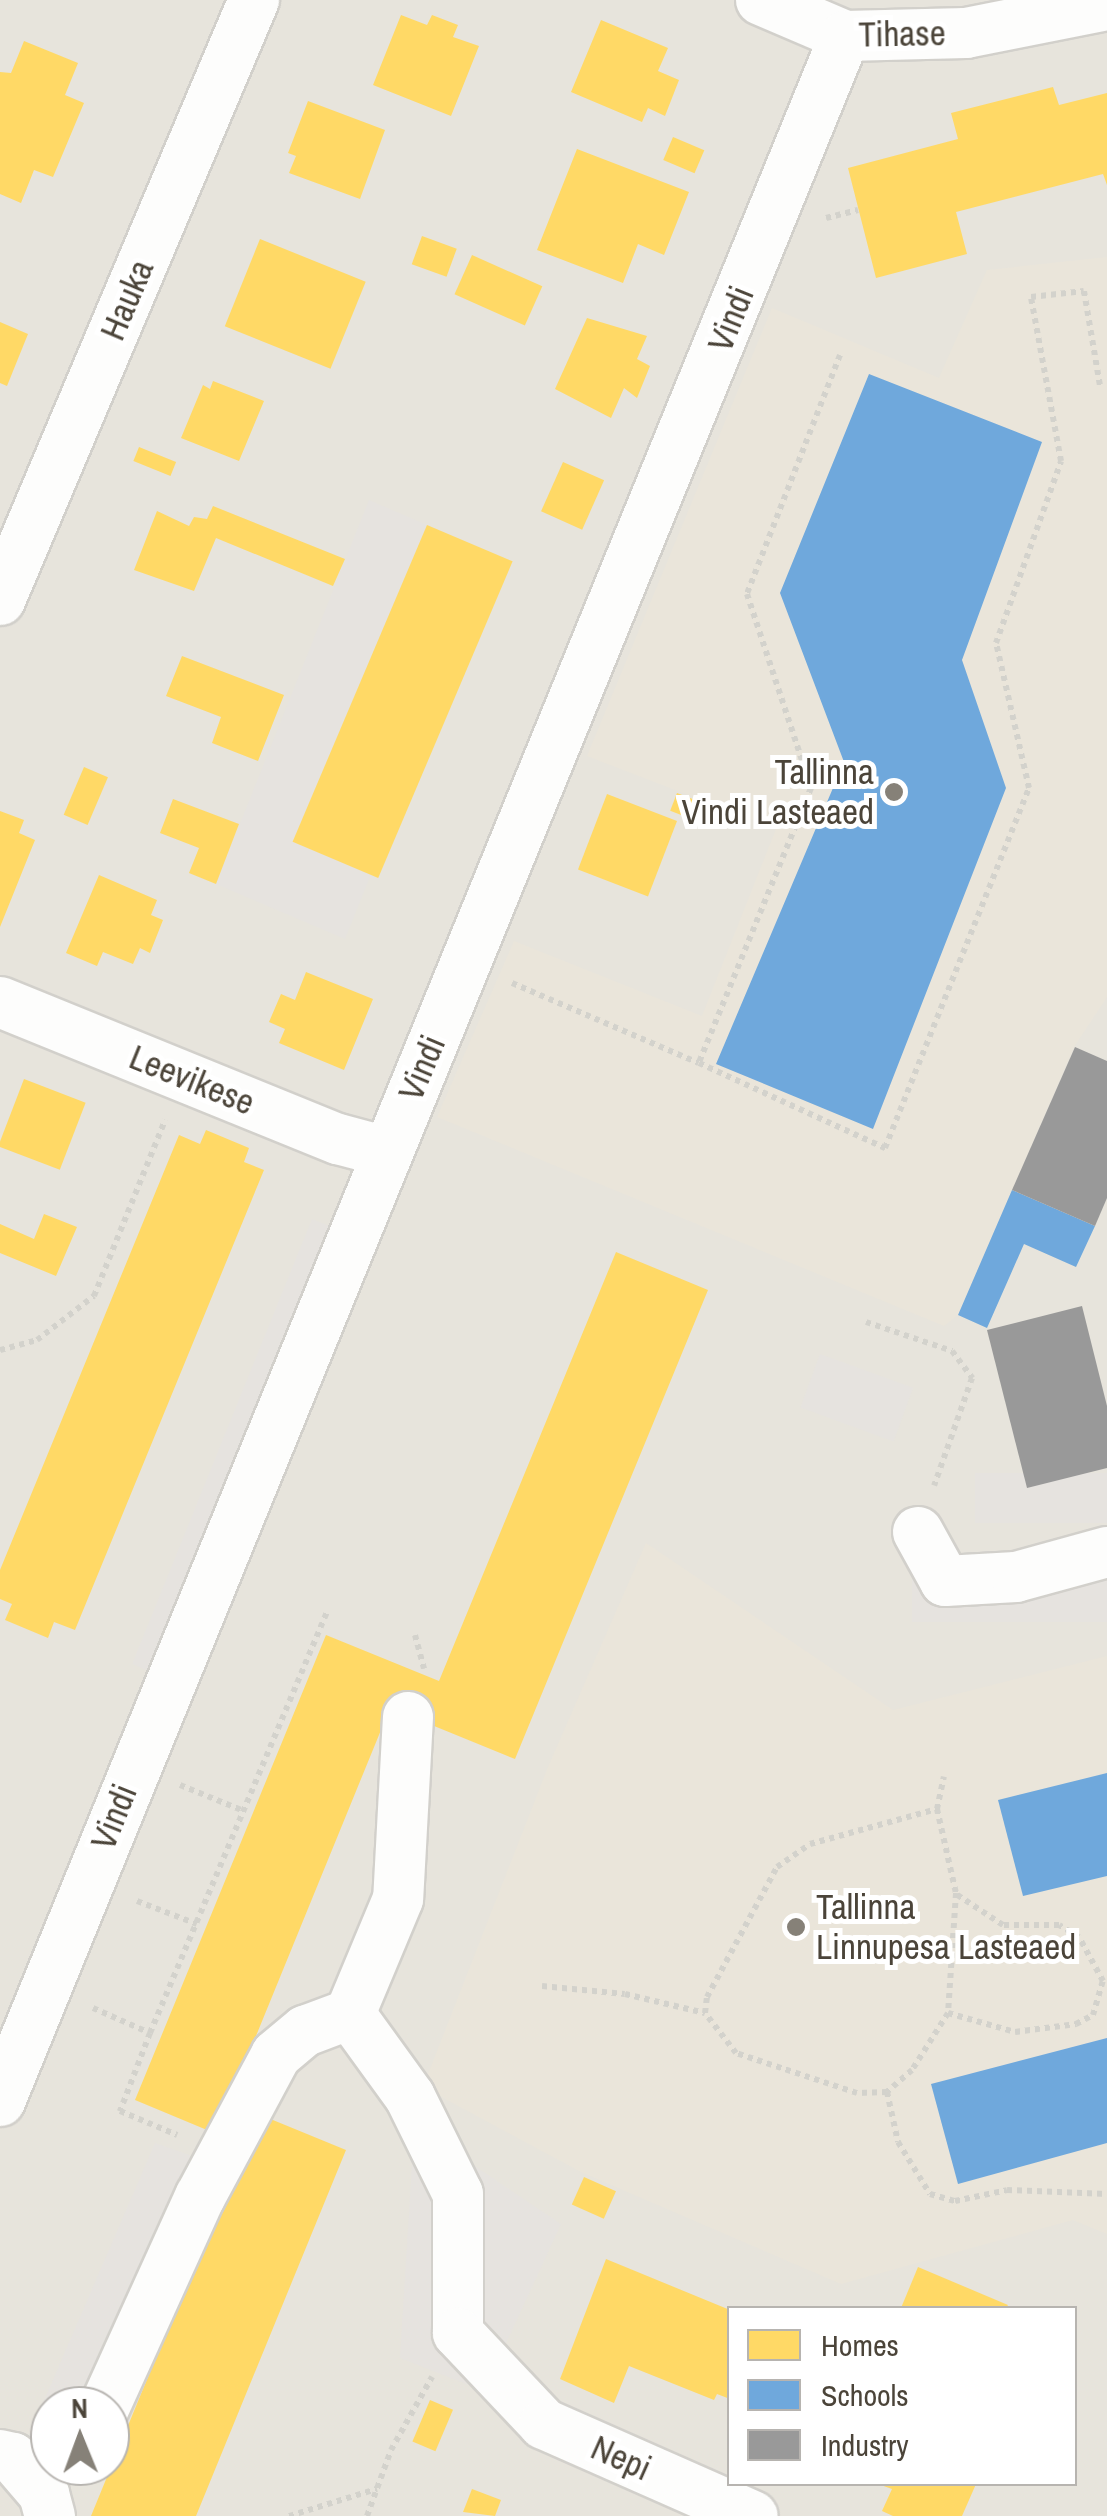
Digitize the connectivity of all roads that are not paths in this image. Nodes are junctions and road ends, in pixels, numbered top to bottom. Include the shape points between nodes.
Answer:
1 (254, 0) edge
2 (761, 0) edge
3 (1107, 6) edge
4 (845, 36) junction
5 (0, 600) edge
6 (0, 1002) edge
7 (387, 1152) junction
8 (918, 1532) road end
9 (1107, 1552) edge
10 (408, 1717) dead end
11 (350, 2014) junction
12 (0, 2101) edge
13 (114, 2386) edge
14 (0, 2455) edge
15 (53, 2492) edge
16 (753, 2516) edge

1 - 5 street, Hauka
2 - 4 street, Tihase
3 - 4 street, Tihase via 966,33
4 - 7 street, Vindi
6 - 7 street, Leevikese
7 - 12 street, Vindi
8 - 9 street via 945,1581 1016,1577
10 - 11 street via 398,1899
11 - 13 street via 305,2032 276,2055
11 - 16 street, Nepi via 410,2097 458,2194 458,2333 544,2424
14 - 15 street via 14,2458

